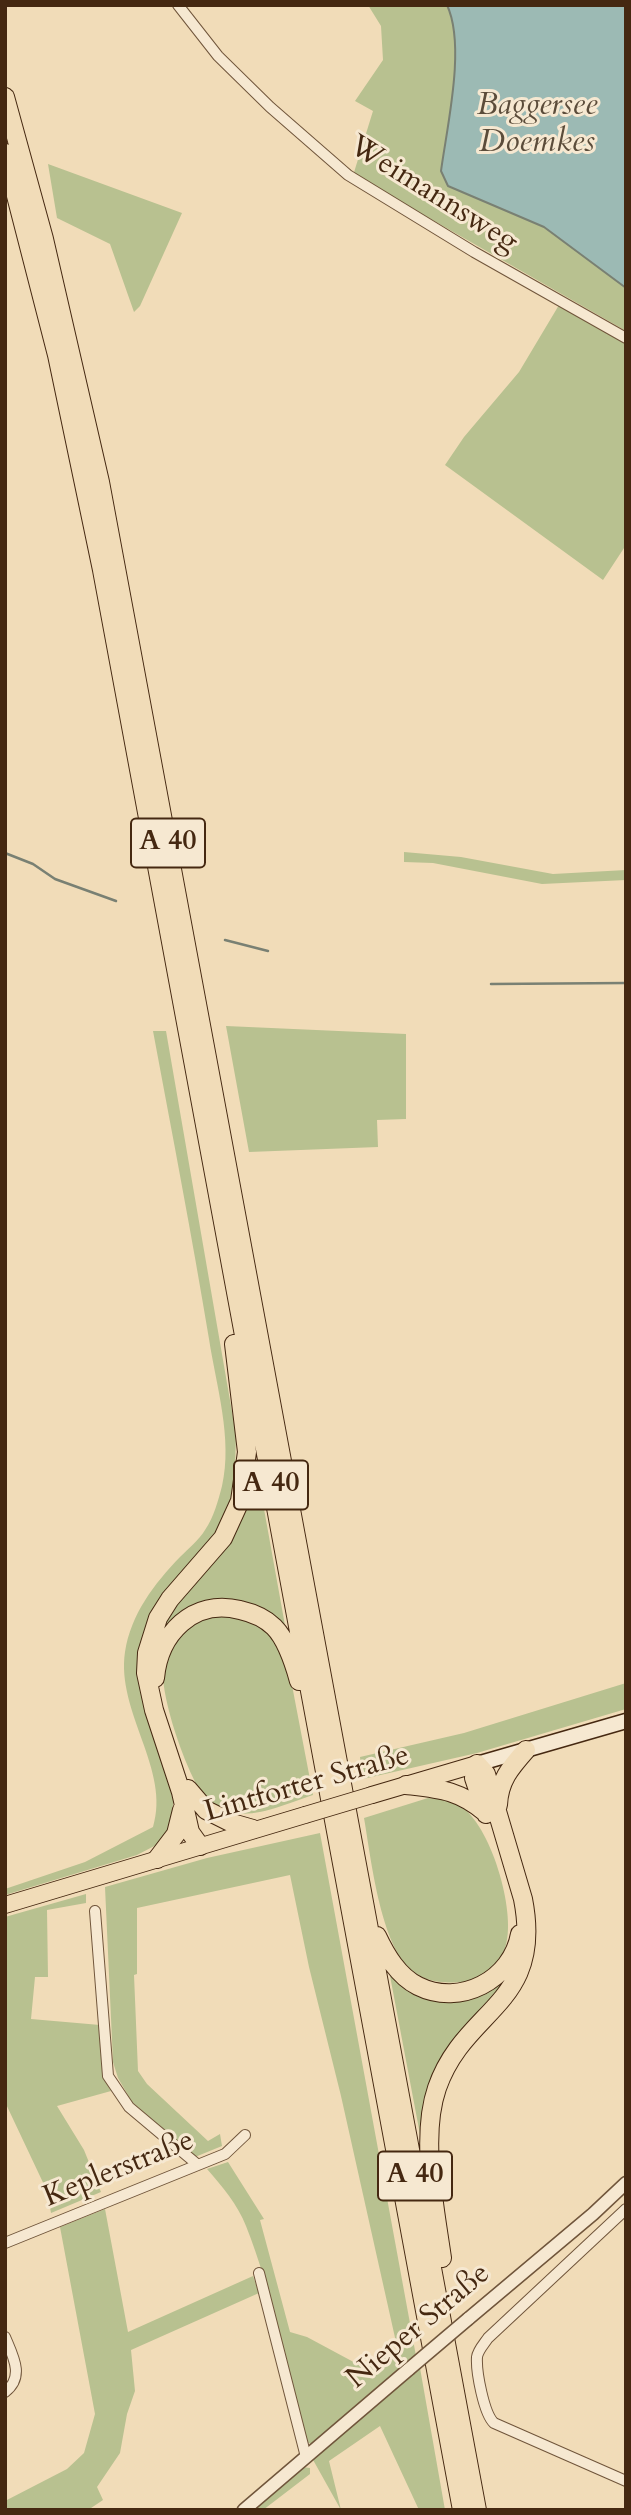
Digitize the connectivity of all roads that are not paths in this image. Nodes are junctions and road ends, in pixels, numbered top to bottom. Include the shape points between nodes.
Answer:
1 (178, 5) edge
2 (5, 97) edge
3 (5, 153) edge
4 (626, 338) edge
5 (219, 1202) junction
6 (626, 1721) edge
7 (526, 1750) junction
8 (477, 1764) junction
9 (324, 1768) junction
10 (406, 1785) junction
11 (184, 1791) junction
12 (491, 1813) junction
13 (253, 1829) junction
14 (200, 1846) junction
15 (157, 1859) junction
16 (5, 1905) edge
17 (365, 1906) junction
18 (95, 1911) dead end
19 (245, 2135) dead end
20 (198, 2165) junction
21 (626, 2183) edge
22 (626, 2209) edge
23 (5, 2243) edge
24 (260, 2273) dead end
25 (5, 2337) edge
26 (5, 2392) edge
27 (465, 2445) junction
28 (306, 2457) junction
29 (626, 2481) edge
30 (244, 2510) edge
31 (461, 2510) edge
32 (477, 2510) edge

1 - 4 street, Weimannsweg via 218,55 270,107 348,175
2 - 17 highway, A 40 via 44,239 100,482
3 - 5 highway, A 40 via 82,468
5 - 9 highway, A 40
5 - 11 highway via 218,1231 247,1452 240,1501 211,1554 158,1618 147,1653 154,1710
6 - 7 main road, Lintforter Straße
7 - 8 main road, Lintforter Straße
7 - 12 highway via 506,1773
8 - 10 main road, Lintforter Straße
8 - 12 highway via 474,1778
9 - 11 highway via 298,1678 275,1628 257,1615 232,1608 210,1609 178,1625 157,1659 159,1708
9 - 31 highway, A 40
10 - 12 highway via 457,1793
10 - 13 main road, Lintforter Straße, bridge
11 - 13 highway via 206,1810
11 - 14 highway via 190,1832
11 - 15 highway via 176,1835
12 - 17 highway via 520,1920 514,1953 496,1976 463,1993 446,1994 417,1986 385,1954
12 - 27 highway via 523,1899 528,1942 512,1988 444,2071 431,2117 432,2179 462,2382
13 - 14 main road, Lintforter Straße
14 - 15 main road, Lintforter Straße
15 - 16 main road, Lintforter Straße
17 - 27 highway, A 40
18 - 20 street via 108,2076 129,2107
19 - 20 street, Keplerstraße via 225,2154
20 - 23 street, Keplerstraße
21 - 28 street, Nieper Straße, bridge
22 - 29 street via 488,2338 477,2359 485,2409 494,2423
24 - 28 street
25 - 26 street via 17,2378
27 - 32 highway, A 40
28 - 30 street, Nieper Straße

